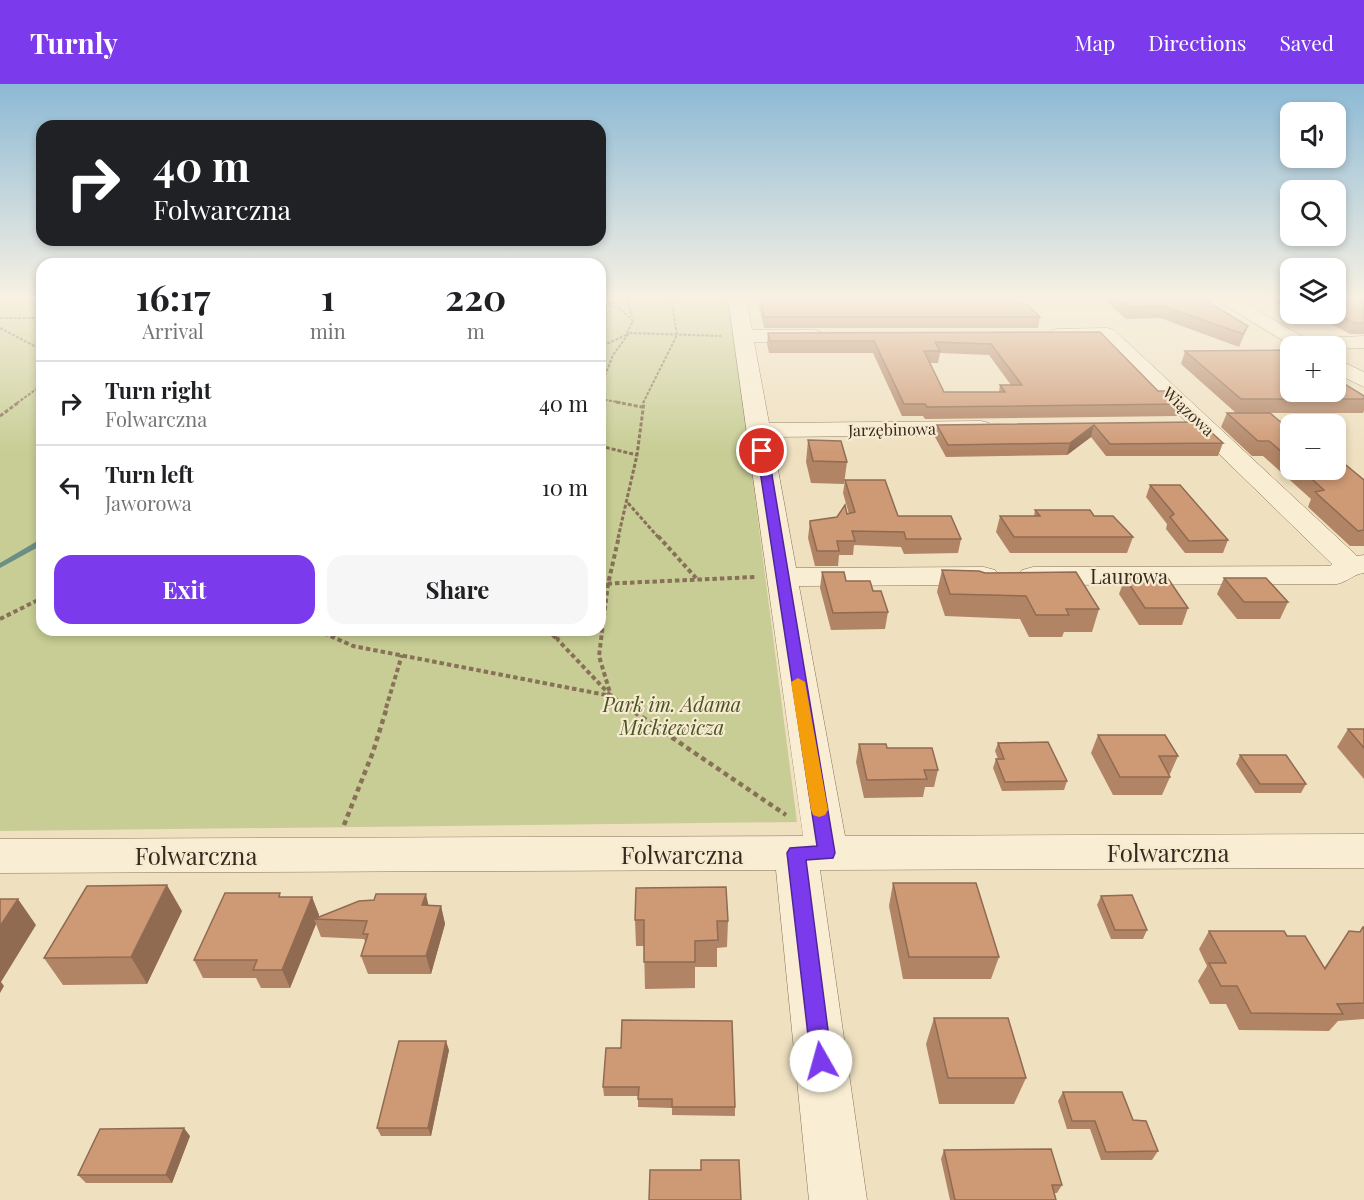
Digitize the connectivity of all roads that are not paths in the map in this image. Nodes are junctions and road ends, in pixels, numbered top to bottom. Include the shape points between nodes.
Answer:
1 (745, 349) edge
2 (1123, 349) edge
3 (1346, 370) edge
4 (1364, 381) edge
5 (1204, 425) junction
6 (1169, 426) edge
7 (1005, 427) edge
8 (759, 430) junction
9 (1357, 565) edge
10 (782, 577) junction
11 (803, 841) junction
12 (1364, 851) edge
13 (0, 856) edge
14 (838, 1200) edge

1 - 8 street
2 - 5 street, Wiązowa
3 - 4 street
5 - 6 street
5 - 9 street, Wiązowa
7 - 8 street, Jarzębinowa
8 - 10 street
9 - 10 street, Laurowa via 1337,574
10 - 11 street
11 - 12 street, Folwarczna
11 - 13 street, Folwarczna via 334,855
11 - 14 street

